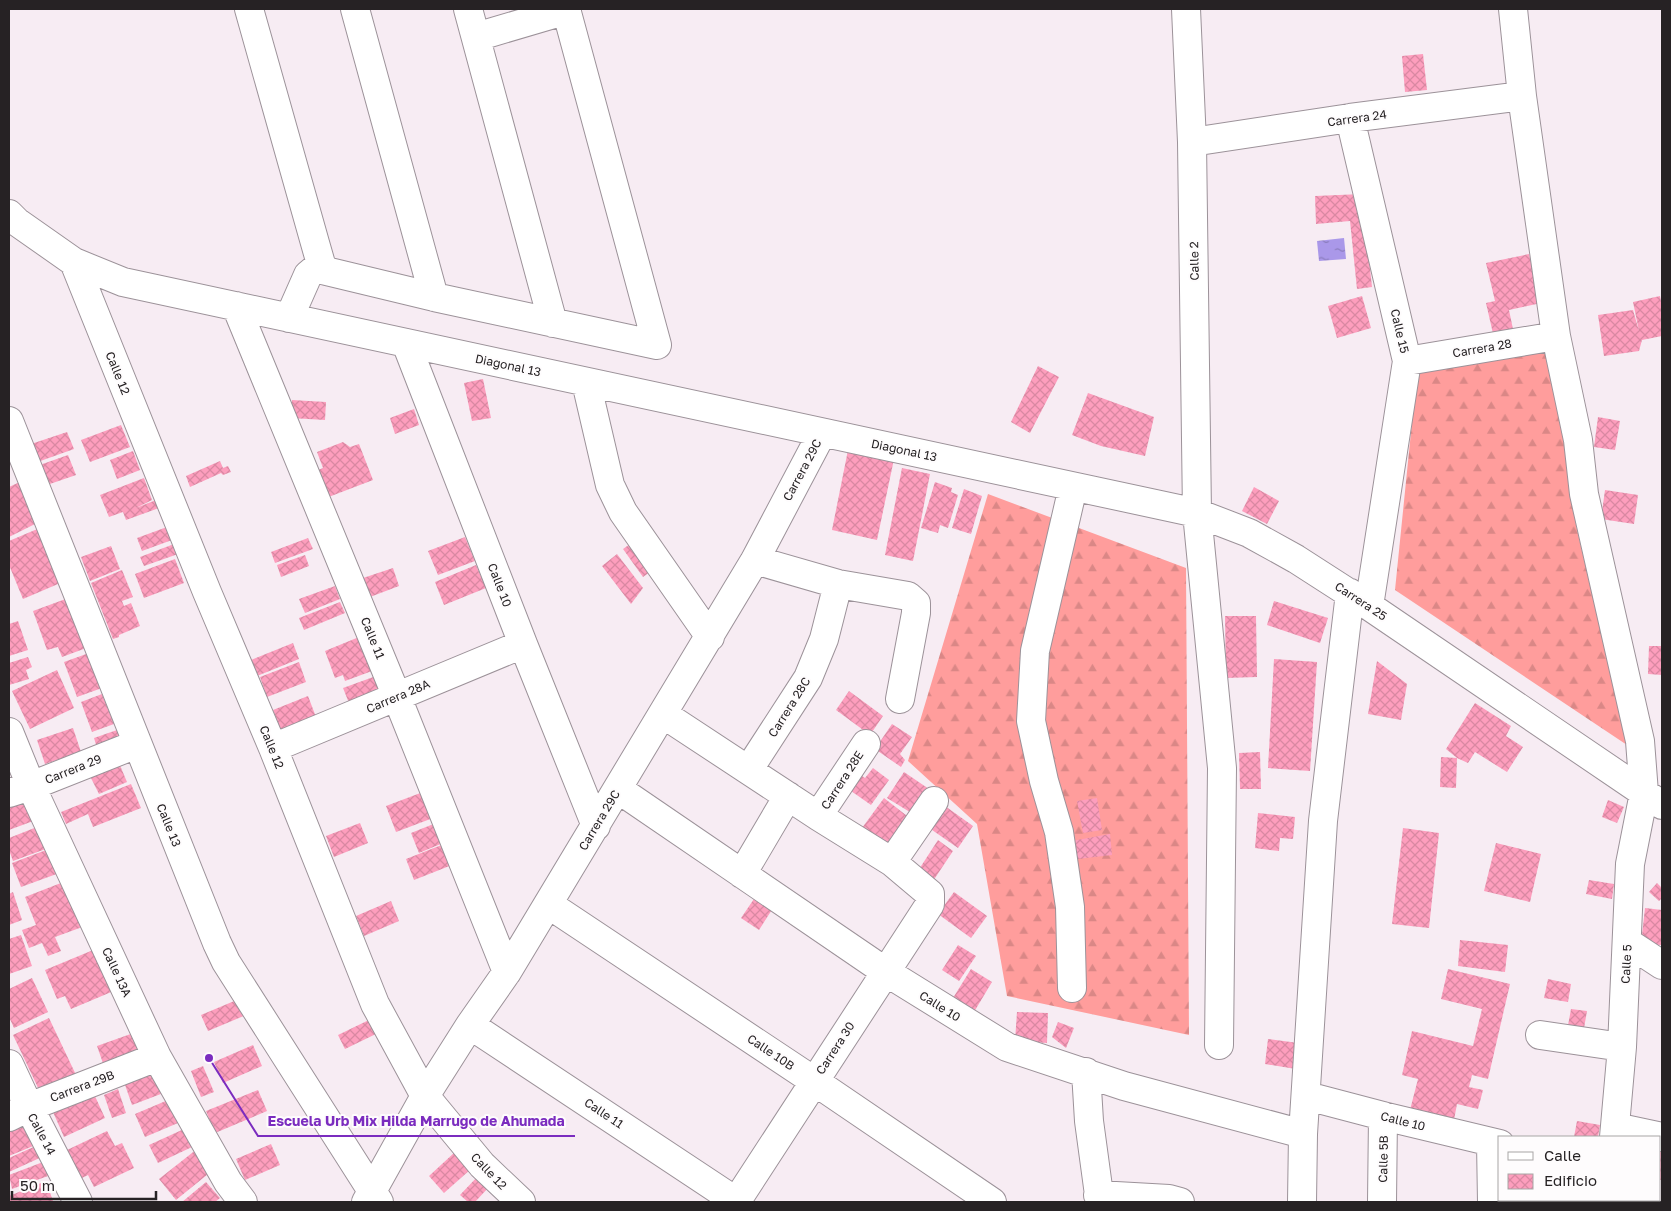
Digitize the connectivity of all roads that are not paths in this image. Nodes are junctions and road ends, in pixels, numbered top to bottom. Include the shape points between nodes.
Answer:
1 (250, 9) edge
2 (355, 9) edge
3 (468, 9) edge
4 (566, 9) edge
5 (1186, 9) edge
6 (1513, 9) edge
7 (476, 37) junction
8 (1522, 96) junction
9 (1350, 118) junction
10 (1192, 142) junction
11 (9, 214) edge
12 (74, 262) junction
13 (321, 264) junction
14 (434, 297) junction
15 (236, 306) junction
16 (289, 318) junction
17 (553, 323) junction
18 (1556, 336) junction
19 (406, 343) junction
20 (1408, 361) junction
21 (586, 382) junction
22 (9, 421) edge
23 (822, 433) junction
24 (1024, 476) joint
25 (1073, 487) junction
26 (1197, 513) junction
27 (755, 560) junction
28 (838, 584) junction
29 (1359, 600) junction
30 (710, 637) junction
31 (523, 644) junction
32 (397, 697) junction
33 (900, 699) dead end
34 (663, 714) junction
35 (9, 732) edge
36 (137, 744) junction
37 (866, 744) dead end
38 (273, 748) junction
39 (749, 769) junction
40 (618, 789) junction
41 (20, 790) edge
42 (788, 796) junction
43 (1653, 799) edge
44 (934, 801) dead end
45 (818, 816) junction
46 (596, 826) junction
47 (892, 862) junction
48 (742, 874) junction
49 (548, 904) junction
50 (1627, 942) junction
51 (1662, 965) edge
52 (507, 972) junction
53 (886, 972) junction
54 (1072, 988) dead end
55 (470, 1025) junction
56 (1540, 1035) dead end
57 (1219, 1045) dead end
58 (1622, 1047) junction
59 (157, 1057) junction
60 (9, 1064) edge
61 (1086, 1072) junction
62 (814, 1081) junction
63 (425, 1096) junction
64 (1307, 1096) junction
65 (19, 1112) edge
66 (1383, 1116) junction
67 (1615, 1132) edge
68 (1304, 1134) junction
69 (1653, 1136) edge
70 (1495, 1144) edge
71 (372, 1199) edge
72 (1099, 1199) edge
73 (78, 1202) edge
74 (243, 1202) edge
75 (521, 1202) edge
76 (737, 1202) edge
77 (992, 1202) edge
78 (1180, 1202) edge
79 (1302, 1202) edge
80 (1382, 1202) edge
81 (1492, 1202) edge

1 - 13 street
2 - 14 street
3 - 7 street
4 - 7 street
4 - 17 street via 657,345
5 - 10 street, Calle 2
6 - 8 street, Calle 5
7 - 17 street
8 - 9 street, Carrera 24
8 - 18 street, Calle 5
9 - 10 street, Carrera 24
9 - 20 street, Calle 15
10 - 26 street, Calle 2
11 - 12 street, Diagonal 13
12 - 15 street, Diagonal 13 via 123,282
12 - 38 street, Calle 12
13 - 14 street via 326,271 337,275
13 - 16 street via 308,275
14 - 17 street
15 - 16 street, Diagonal 13
15 - 32 street, Calle 11
16 - 19 street, Diagonal 13
18 - 20 street, Carrera 28
18 - 43 street, Calle 5 via 1578,440 1584,494
19 - 21 street, Diagonal 13
19 - 31 street, Calle 10
20 - 29 street, Calle 15
21 - 23 street, Diagonal 13
21 - 30 street via 610,485 623,512
22 - 36 street, Calle 13
23 - 24 street, Diagonal 13
23 - 27 street, Carrera 29C
24 - 25 street, Carrera 25
25 - 26 street, Carrera 25
25 - 54 street via 1036,651 1031,721 1059,832 1070,907
26 - 29 street, Carrera 25 via 1249,533
26 - 57 street, Calle 2 via 1222,768
27 - 28 street
27 - 30 street, Carrera 29C
28 - 33 street via 908,596 916,603
28 - 39 street, Carrera 28C via 824,639 808,678
29 - 43 street, Carrera 25
29 - 64 street, Calle 15 via 1323,821
30 - 34 street, Carrera 29C
31 - 32 street, Carrera 28A
31 - 46 street, Calle 10
32 - 38 street, Carrera 28A
32 - 52 street, Calle 11
34 - 39 street
34 - 40 street, Carrera 29C
35 - 41 street, Calle 13A
36 - 41 street, Carrera 29
36 - 71 street, Calle 13 via 226,962
37 - 45 street, Carrera 28E
38 - 63 street, Calle 12 via 375,1004
39 - 42 street
40 - 46 street, Carrera 29C
40 - 48 street, Calle 10
41 - 59 street, Calle 13A
42 - 45 street
42 - 48 street
43 - 50 street, Calle 5 via 1630,864
44 - 47 street
45 - 47 street
46 - 49 street, Carrera 29C
47 - 53 street, Carrera 30 via 930,894 930,904
48 - 53 street, Calle 10
49 - 52 street, Carrera 29C
49 - 62 street, Calle 10B
50 - 51 street
50 - 58 street, Calle 5
52 - 55 street, Carrera 29C
53 - 61 street, Calle 10 via 1007,1047
53 - 62 street, Carrera 30
55 - 63 street, Carrera 29C
55 - 76 street, Calle 11
56 - 58 street
58 - 67 street, Calle 5
59 - 65 street, Carrera 29B
59 - 74 street, Calle 13A via 228,1182
60 - 65 street, Calle 14
61 - 68 street, Calle 10 via 1124,1086
61 - 72 street
62 - 76 street, Carrera 30
62 - 77 street, Calle 10B
63 - 71 street, Carrera 29C
63 - 75 street, Calle 12 via 482,1165
64 - 66 street, Calle 10
64 - 68 street, Calle 15
65 - 73 street, Calle 14
66 - 70 street, Calle 10
66 - 80 street, Calle 5B
67 - 69 street
68 - 79 street, Calle 15
70 - 81 street
72 - 78 street via 1168,1199

